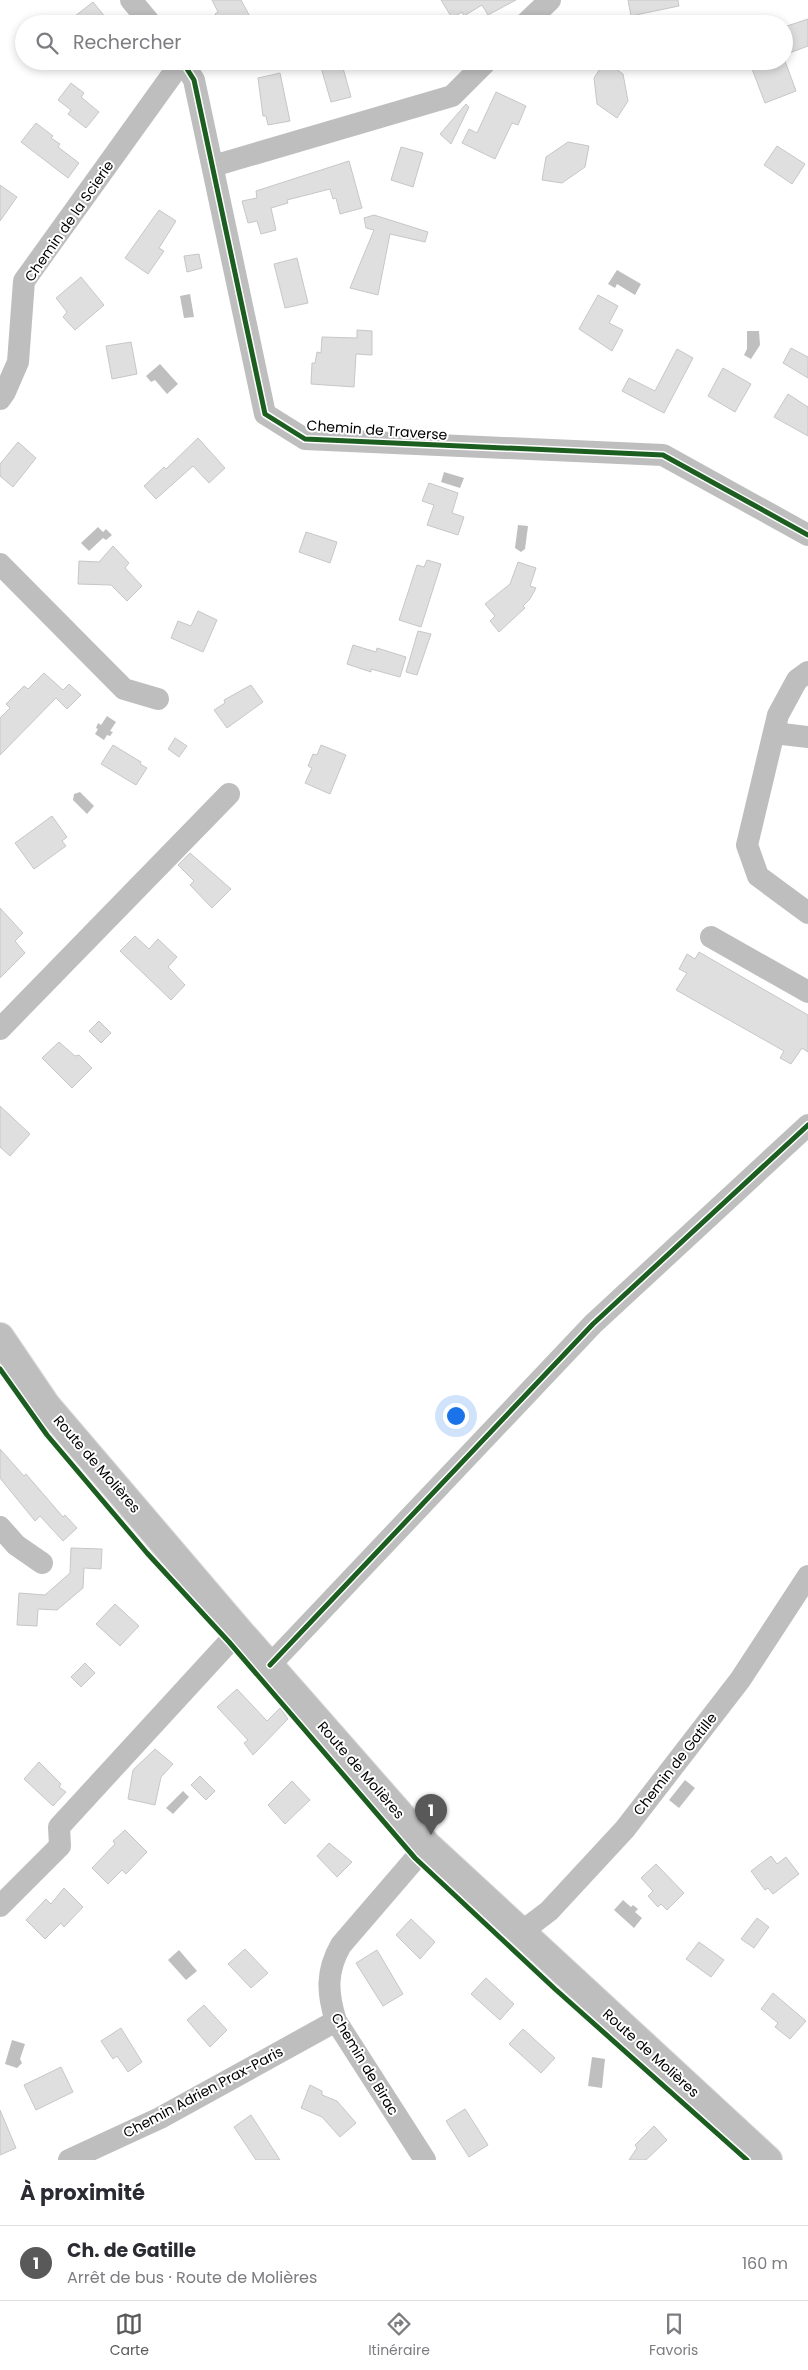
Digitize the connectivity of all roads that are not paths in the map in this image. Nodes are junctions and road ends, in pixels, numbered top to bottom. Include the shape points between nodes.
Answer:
1 (131, 0) edge
2 (550, 0) edge
3 (144, 15) edge
4 (534, 15) edge
5 (176, 70) edge
6 (188, 70) edge
7 (478, 70) edge
8 (212, 166) junction
9 (0, 399) edge
10 (808, 534) edge
11 (0, 564) edge
12 (808, 672) edge
13 (158, 699) dead end
14 (774, 733) junction
15 (808, 737) edge
16 (230, 794) dead end
17 (808, 912) edge
18 (711, 937) dead end
19 (808, 992) edge
20 (0, 1029) edge
21 (808, 1125) edge
22 (0, 1338) edge
23 (0, 1527) edge
24 (42, 1563) dead end
25 (808, 1576) edge
26 (239, 1631) junction
27 (270, 1665) junction
28 (427, 1845) junction
29 (0, 1906) edge
30 (520, 1933) junction
31 (336, 2021) junction
32 (69, 2160) edge
33 (425, 2160) edge
34 (768, 2160) edge

1 - 3 street
2 - 4 street
5 - 9 street, Chemin de la Scierie via 24,281 18,362
6 - 8 street, Chemin de Traverse via 194,80
7 - 8 street via 452,96
8 - 10 street, Chemin de Traverse via 265,414 305,439 663,455
11 - 13 street via 124,689
12 - 14 street via 797,680 778,715
14 - 15 street
14 - 17 street via 747,845 758,876
16 - 20 street
18 - 19 street
21 - 27 street via 593,1324
22 - 26 main road, Route de Molières via 46,1405
23 - 24 street via 16,1545
25 - 30 street, Chemin de Gatille via 740,1680 625,1829 549,1911
26 - 27 main road, Route de Molières
26 - 29 street via 59,1827 60,1846
27 - 28 main road, Route de Molières
28 - 30 main road, Route de Molières
28 - 31 street, Chemin de Birac via 350,1933 333,1958 328,1985
30 - 34 main road, Route de Molières
31 - 32 street, Chemin Adrien Prax-Paris via 160,2118
31 - 33 street, Chemin de Birac

